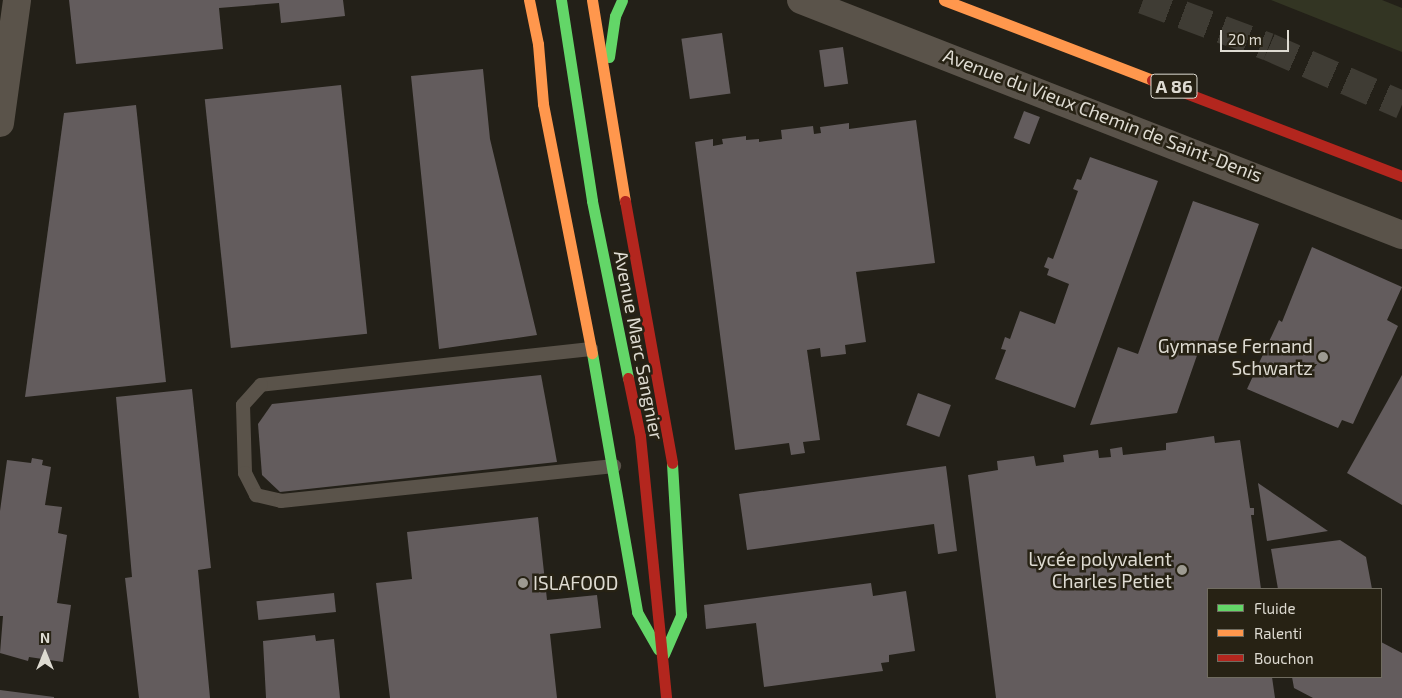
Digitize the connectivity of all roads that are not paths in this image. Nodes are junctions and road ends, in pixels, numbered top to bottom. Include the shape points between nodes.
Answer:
1 (17, 0) edge
2 (529, 0) edge
3 (561, 0) edge
4 (592, 0) edge
5 (622, 0) edge
6 (801, 0) edge
7 (944, 0) edge
8 (520, 20) dead end
9 (605, 93) junction
10 (543, 104) junction
11 (0, 123) edge
12 (1402, 176) edge
13 (1402, 235) edge
14 (591, 349) junction
15 (614, 466) junction
16 (663, 657) junction
17 (666, 698) edge

1 - 11 street
2 - 10 main road via 538,44
3 - 16 main road, Avenue Marc Sangnier via 592,201 640,436
4 - 9 main road
5 - 9 main road via 614,16
6 - 13 street, Avenue du Vieux Chemin de Saint-Denis
7 - 12 main road, A 86
8 - 10 main road
9 - 16 main road via 672,443 681,615
10 - 14 main road
14 - 15 main road
14 - 15 lane via 261,385 243,405 245,474 256,495 281,501
15 - 16 main road via 637,612
16 - 17 main road, Avenue Marc Sangnier

